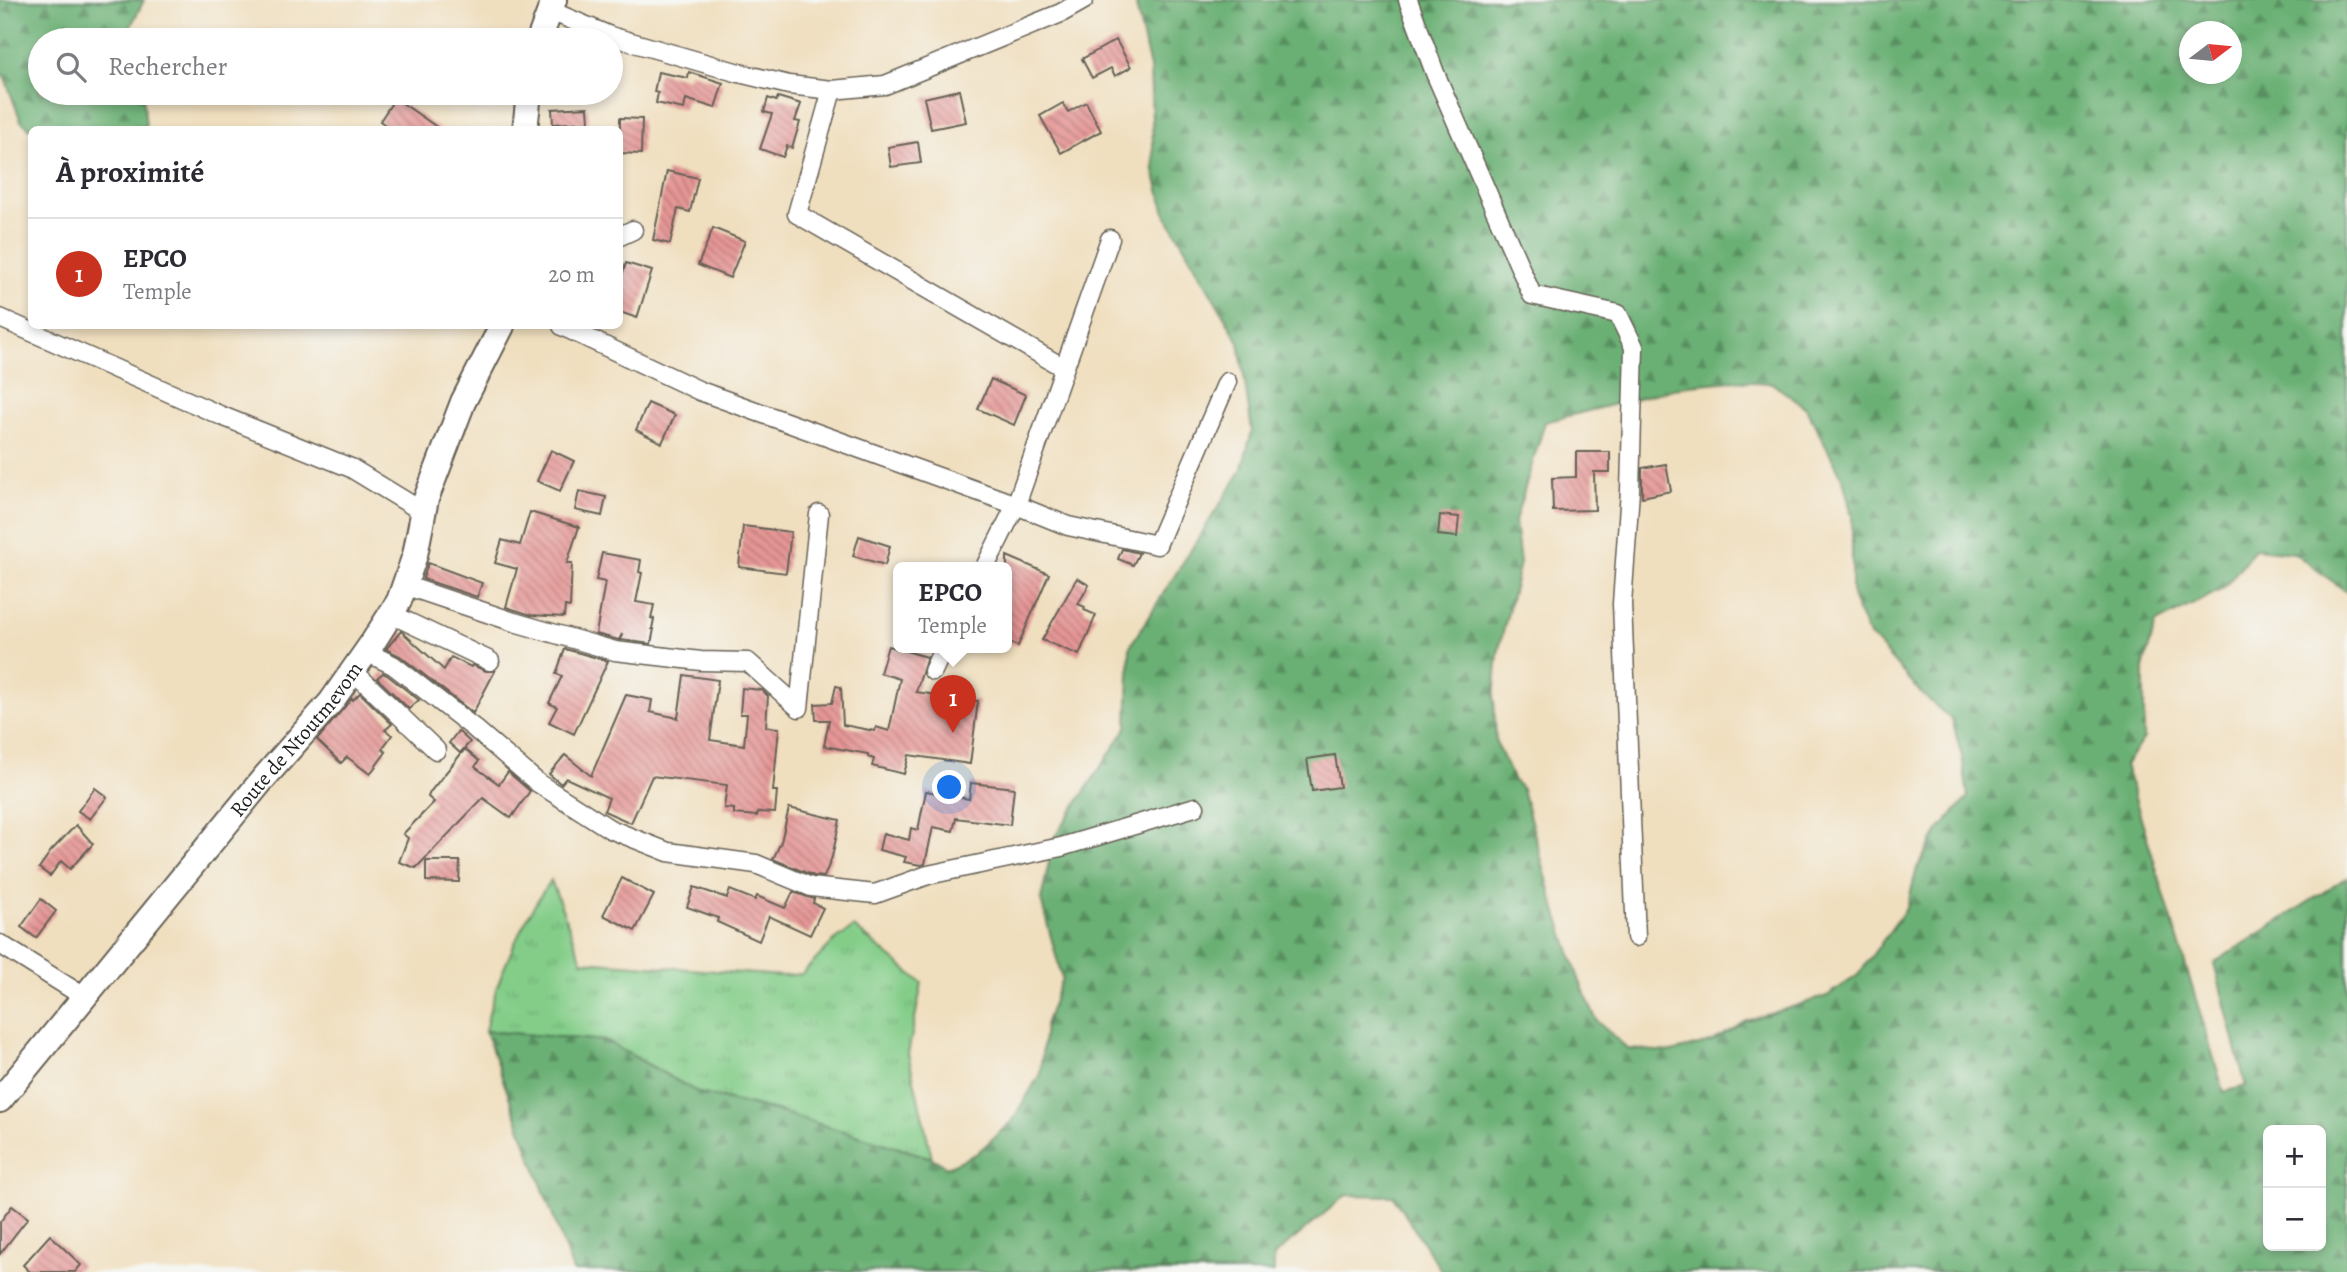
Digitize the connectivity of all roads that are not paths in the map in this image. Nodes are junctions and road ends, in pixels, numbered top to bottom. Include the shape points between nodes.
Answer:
1 (1084, 0) edge
2 (1408, 0) edge
3 (552, 6) edge
4 (544, 28) edge
5 (595, 28) edge
6 (623, 40) edge
7 (832, 90) junction
8 (528, 105) edge
9 (525, 126) edge
10 (1110, 239) dead end
11 (0, 318) edge
12 (500, 329) edge
13 (568, 329) edge
14 (1064, 368) junction
15 (1227, 382) dead end
16 (1016, 505) junction
17 (424, 512) junction
18 (819, 514) dead end
19 (988, 562) edge
20 (404, 586) junction
21 (391, 614) junction
22 (941, 653) edge
23 (359, 661) junction
24 (490, 661) dead end
25 (933, 671) dead end
26 (436, 750) dead end
27 (1195, 807) dead end
28 (1636, 937) dead end
29 (0, 944) edge
30 (86, 998) junction
31 (0, 1100) edge

1 - 7 street via 885,85
2 - 28 street via 1532,295 1618,314 1634,347 1622,604
3 - 4 street
3 - 5 street
6 - 7 street via 789,85
7 - 14 street via 797,214
8 - 9 street
10 - 14 street
11 - 17 street via 351,468
12 - 17 street, Route de Ntoutmevom via 463,402
13 - 16 street via 700,391
14 - 16 street
15 - 16 street via 1157,545 1068,526
16 - 19 street
17 - 20 street, Route de Ntoutmevom
18 - 20 street via 799,708 748,662 615,651
20 - 21 street, Route de Ntoutmevom
21 - 23 street, Route de Ntoutmevom
21 - 24 street
22 - 25 street
23 - 26 street
23 - 27 street via 393,665 538,783 610,829 668,852 755,864 811,887 875,894 928,875 1061,847
23 - 30 street, Route de Ntoutmevom via 331,702
29 - 30 street
30 - 31 street, Route de Ntoutmevom

